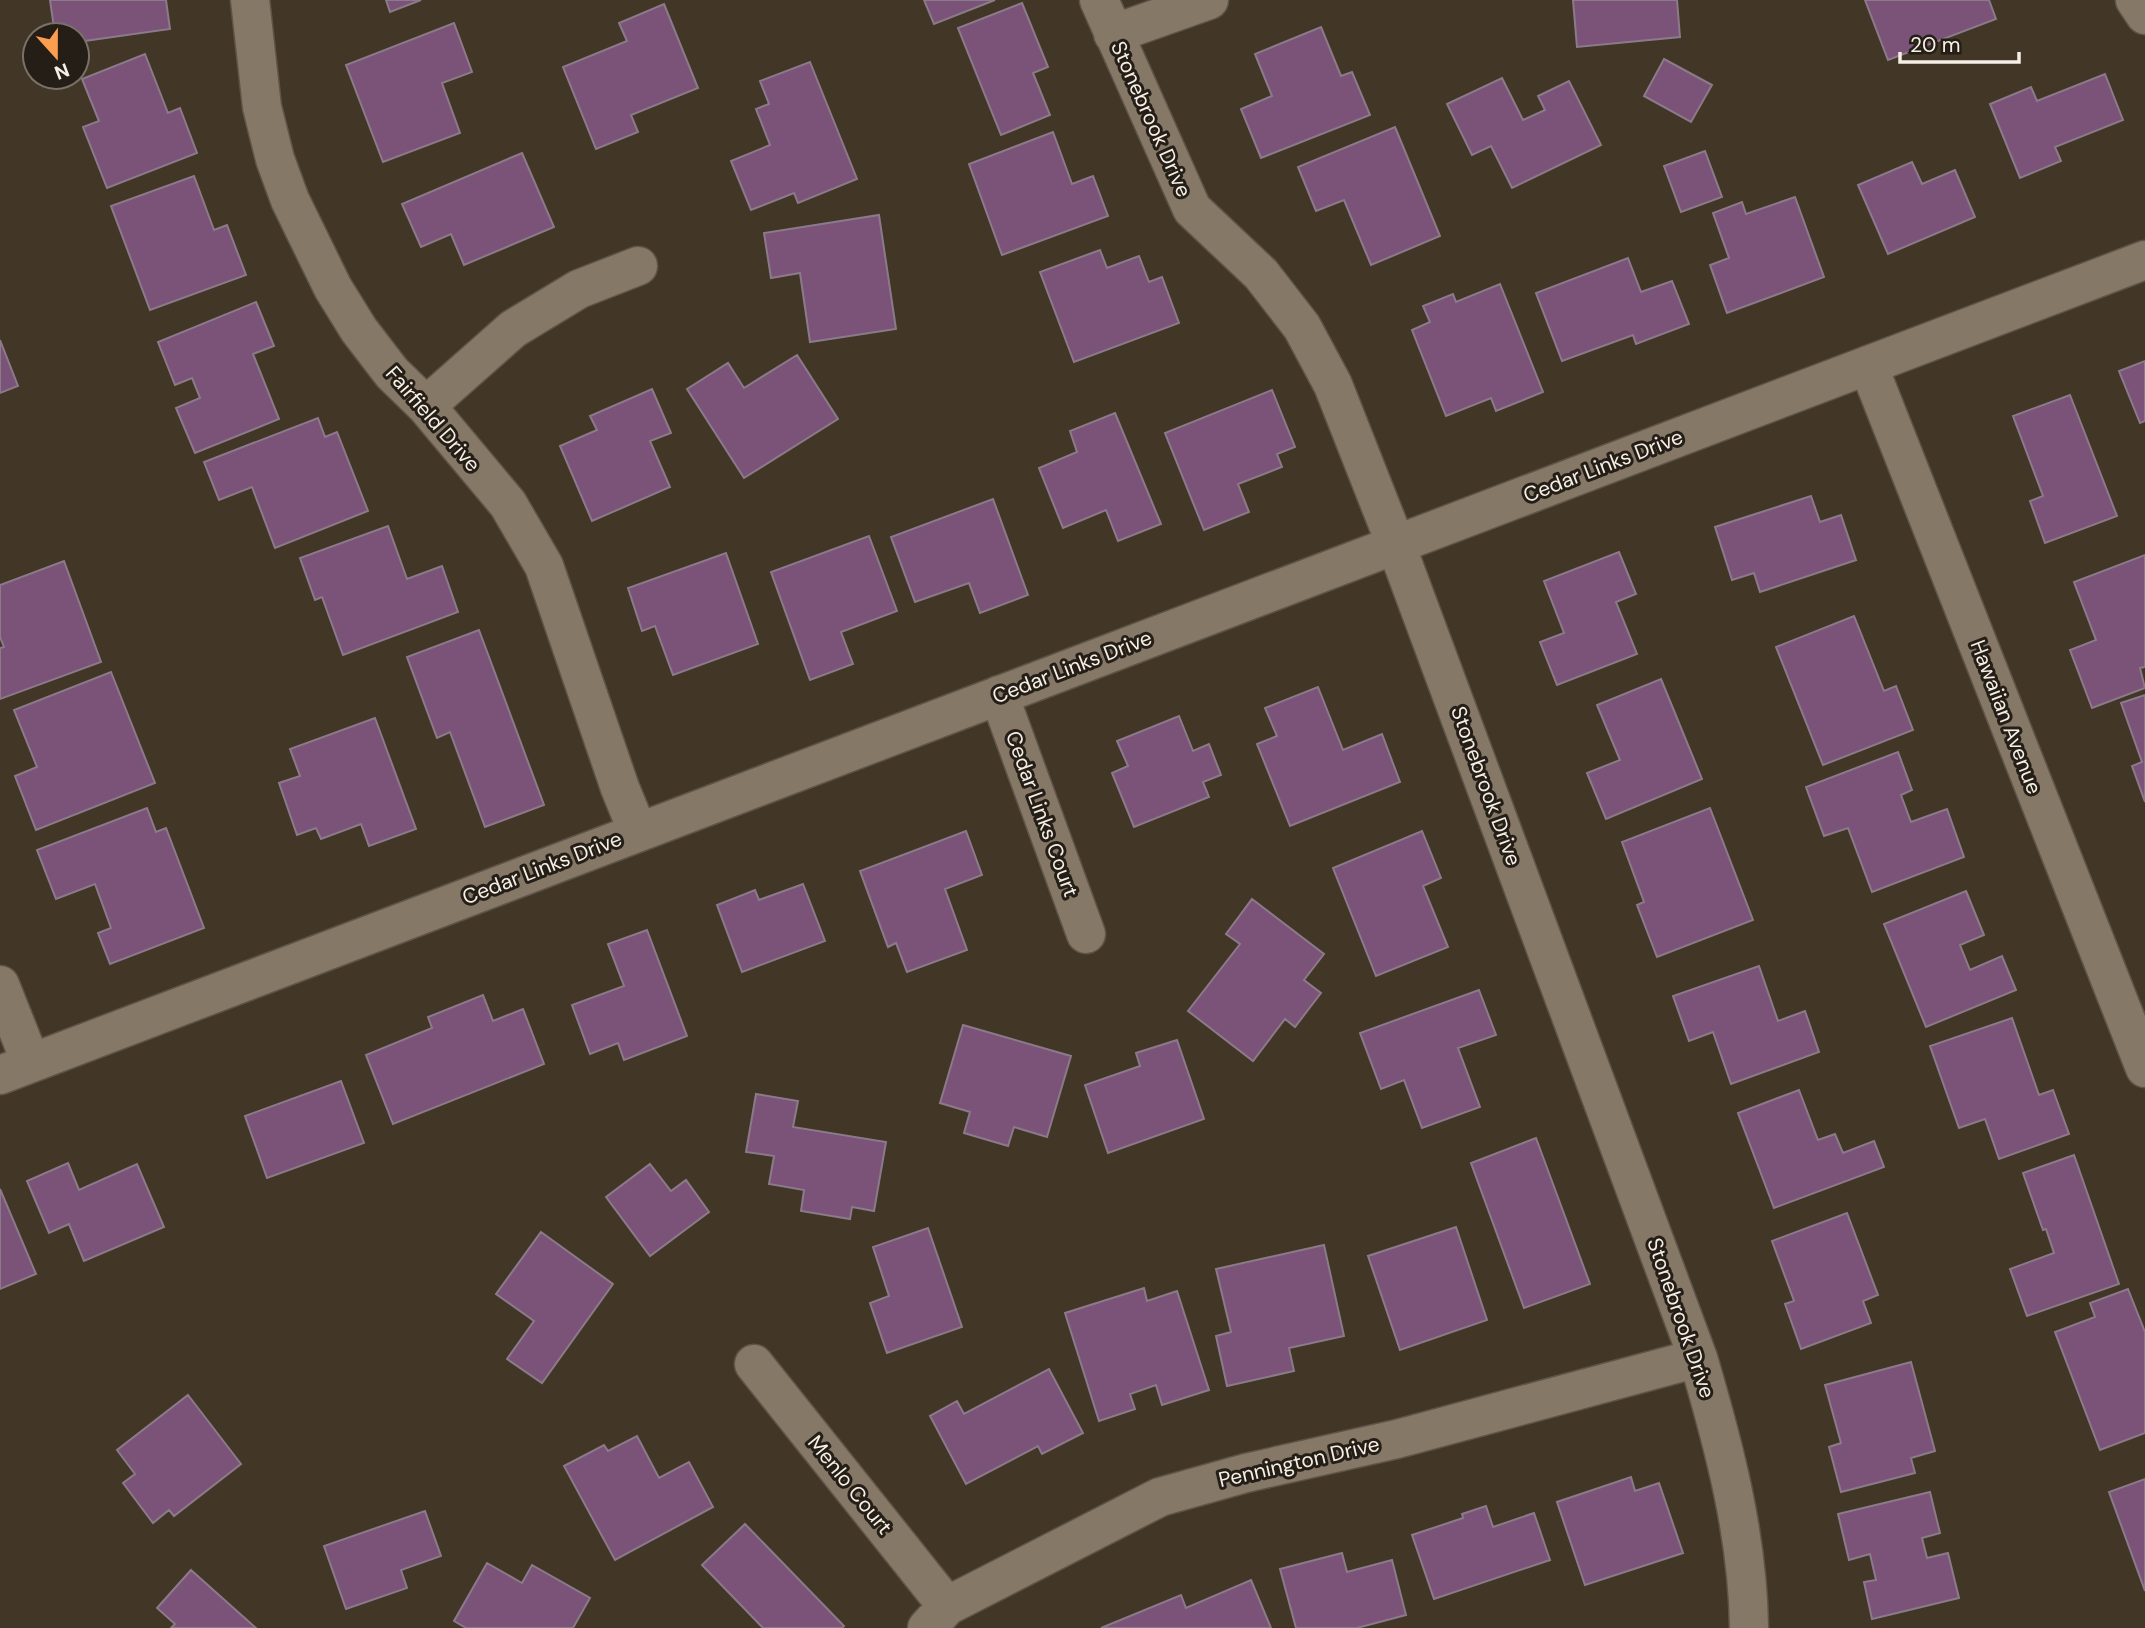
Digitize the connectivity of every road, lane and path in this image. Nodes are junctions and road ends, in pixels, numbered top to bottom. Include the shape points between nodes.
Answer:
1 (250, 0) edge
2 (1209, 0) edge
3 (2135, 0) edge
4 (2145, 15) edge
5 (1106, 17) edge
6 (2145, 260) edge
7 (638, 267) dead end
8 (1868, 365) junction
9 (426, 406) junction
10 (1396, 545) junction
11 (999, 695) junction
12 (638, 832) junction
13 (1086, 934) dead end
14 (0, 985) edge
15 (2145, 1068) edge
16 (15, 1069) edge
17 (1698, 1358) junction
18 (754, 1364) dead end
19 (937, 1617) edge
20 (1749, 1628) edge

1 - 9 street, Fairfield Drive via 262,107 290,200 359,330 392,373
2 - 5 street
3 - 4 street
5 - 10 street, Stonebrook Drive via 1192,209 1261,274 1302,327 1333,385
6 - 8 street, Cedar Links Drive
7 - 9 street via 579,289 513,329
8 - 10 street, Cedar Links Drive
8 - 15 street, Hawaiian Avenue
9 - 12 street, Fairfield Drive via 508,504 544,566
10 - 11 street, Cedar Links Drive
10 - 17 street, Stonebrook Drive
11 - 12 street, Cedar Links Drive
11 - 13 street, Cedar Links Court
12 - 16 street, Cedar Links Drive
14 - 16 street
17 - 19 street, Pennington Drive via 1160,1497
17 - 20 street, Stonebrook Drive via 1743,1544
18 - 19 street, Menlo Court

